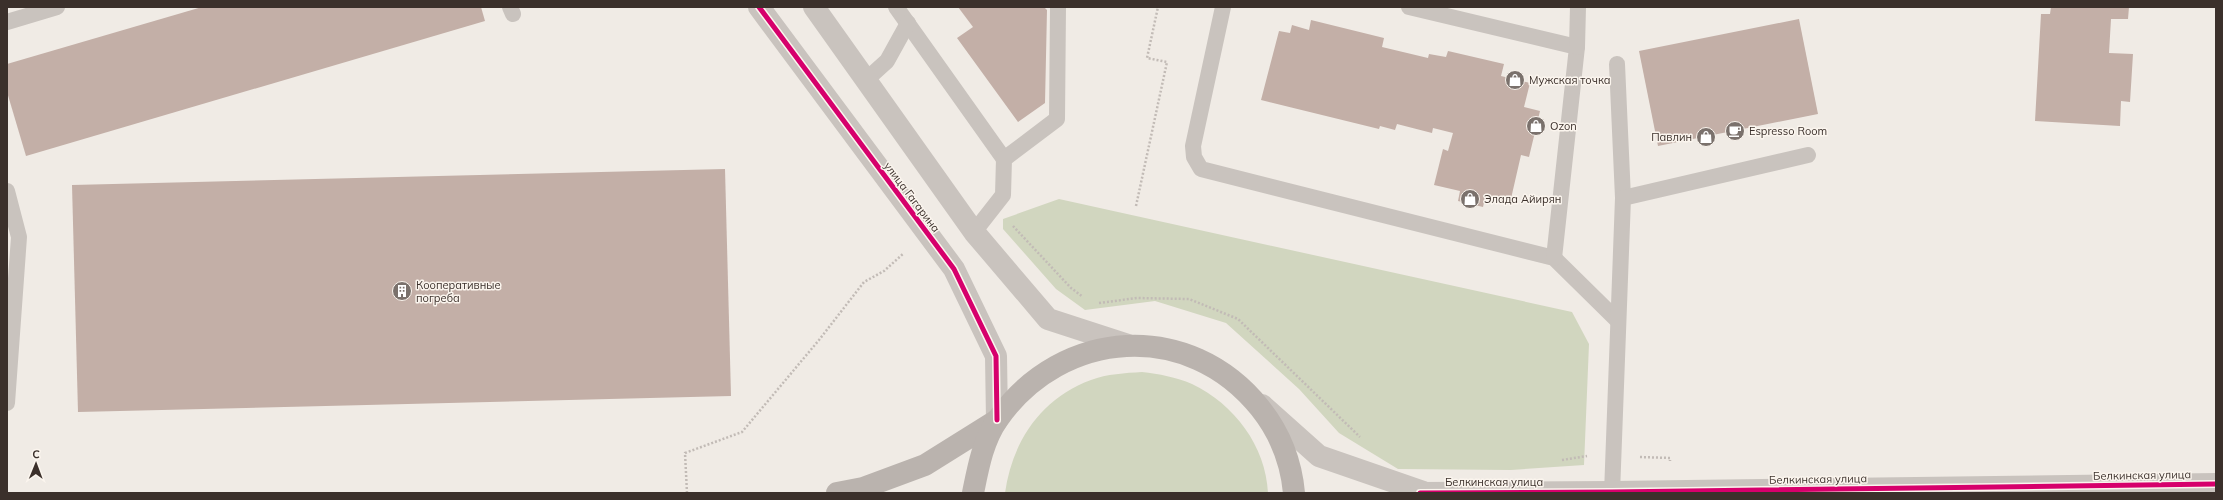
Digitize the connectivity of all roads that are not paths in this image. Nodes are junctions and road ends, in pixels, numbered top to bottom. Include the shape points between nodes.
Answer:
1 (57, 7) edge
2 (759, 7) edge
3 (814, 7) edge
4 (896, 7) edge
5 (1058, 7) edge
6 (1223, 7) edge
7 (1409, 7) edge
8 (1578, 7) edge
9 (7, 22) edge
10 (908, 23) junction
11 (1577, 46) junction
12 (1617, 64) dead end
13 (866, 80) junction
14 (1808, 154) dead end
15 (1004, 159) junction
16 (7, 191) edge
17 (1623, 198) junction
18 (974, 232) junction
19 (1554, 258) junction
20 (1618, 321) junction
21 (1128, 345) junction
22 (1245, 389) junction
23 (7, 403) edge
24 (997, 420) junction
25 (2216, 484) edge
26 (837, 493) edge
27 (973, 493) edge
28 (1294, 493) edge
29 (1422, 493) edge
30 (1612, 493) edge

1 - 9 lane
2 - 24 street, улица Гагарина via 954,269 996,356
3 - 13 street
4 - 10 lane
5 - 15 lane via 1058,119
6 - 19 lane via 1193,146 1194,157 1201,168
7 - 11 lane
8 - 11 lane
10 - 13 lane via 887,61
10 - 15 lane
11 - 19 lane
12 - 17 lane
13 - 18 street
14 - 17 lane
15 - 18 lane via 1003,195
16 - 23 lane via 19,237
17 - 20 lane
18 - 21 street via 1048,319
19 - 20 lane
20 - 30 lane
21 - 22 main road via 1170,349 1190,356 1210,364
21 - 24 main road via 1089,351 1053,366 1022,390
22 - 28 main road via 1275,426 1292,471
22 - 29 street, Белкинская улица via 1319,456
24 - 26 main road via 925,465 863,488
24 - 27 main road via 979,458
25 - 30 street, Белкинская улица
29 - 30 street, Белкинская улица

